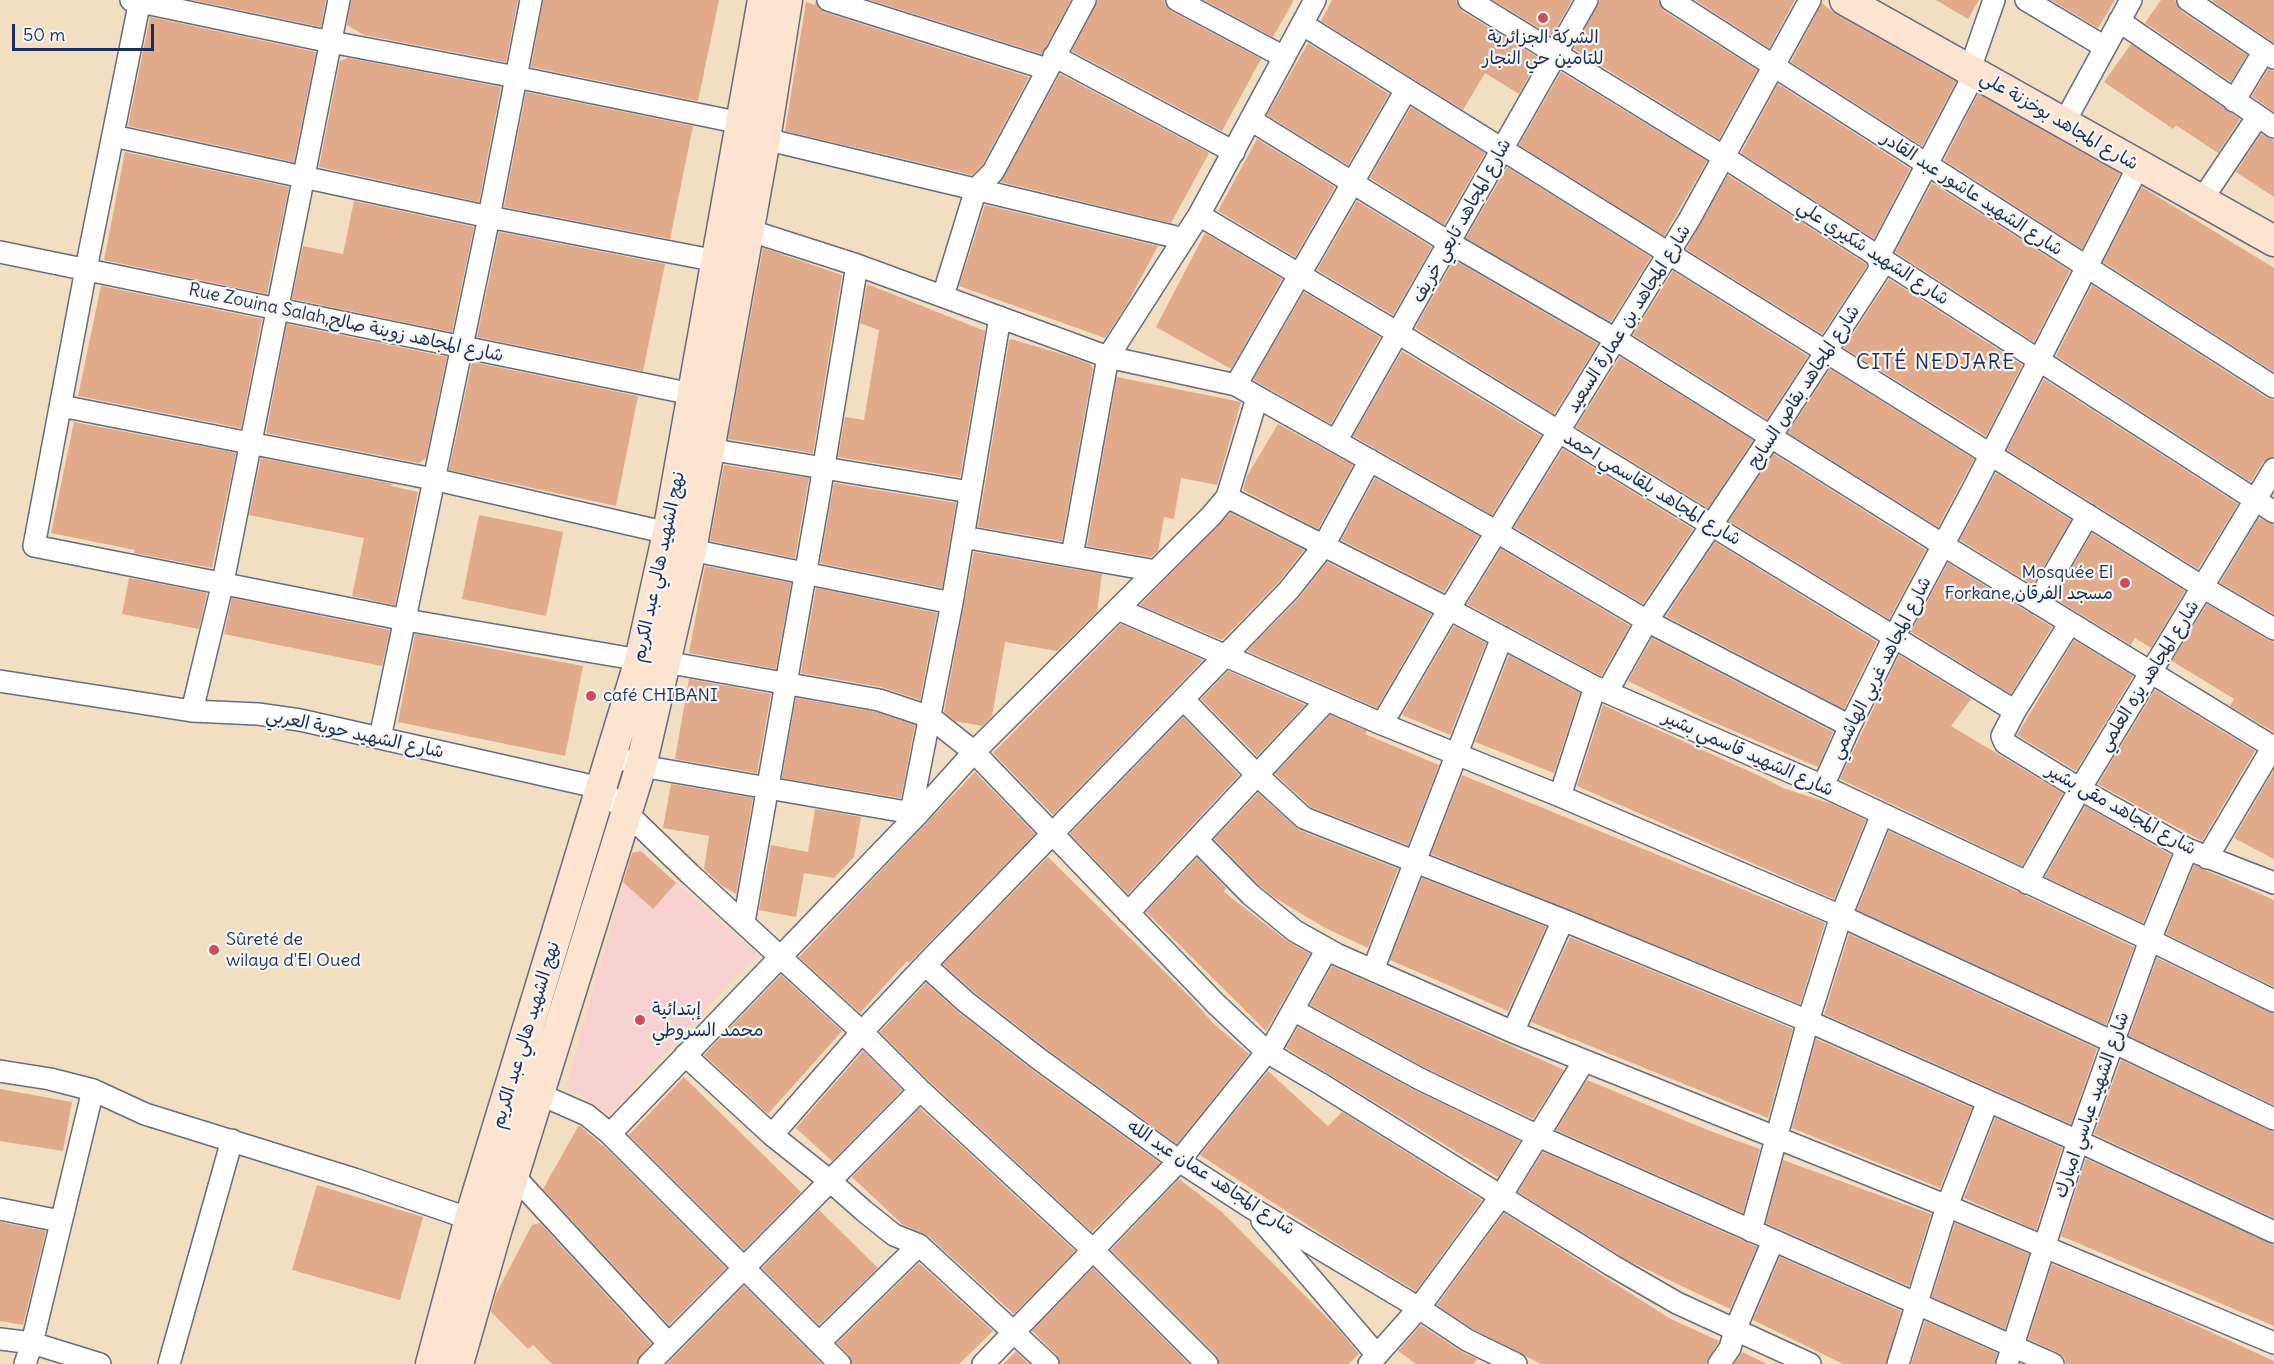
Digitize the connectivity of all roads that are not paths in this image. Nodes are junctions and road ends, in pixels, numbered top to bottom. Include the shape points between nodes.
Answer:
1 (339, 0) edge
2 (531, 0) edge
3 (763, 0) edge
4 (787, 0) edge
5 (828, 0) edge
6 (1085, 0) edge
7 (1177, 0) edge
8 (1315, 0) edge
9 (1469, 0) edge
10 (1587, 0) edge
11 (1671, 0) edge
12 (1810, 0) edge
13 (1845, 0) edge
14 (1994, 0) edge
15 (2026, 0) edge
16 (2131, 0) edge
17 (2188, 0) edge
18 (137, 1) edge
19 (2119, 21) junction
20 (1302, 24) junction
21 (331, 42) junction
22 (2105, 47) junction
23 (1557, 53) junction
24 (2269, 55) edge
25 (1284, 57) junction
26 (1051, 62) junction
27 (1774, 65) junction
28 (1970, 69) junction
29 (516, 77) junction
30 (1406, 90) junction
31 (2234, 101) junction
32 (1251, 120) junction
33 (2266, 121) edge
34 (741, 123) junction
35 (2064, 123) junction
36 (113, 136) junction
37 (765, 139) junction
38 (1502, 150) junction
39 (1234, 152) junction
40 (1724, 157) junction
41 (1927, 165) junction
42 (2138, 166) junction
43 (304, 177) junction
44 (1354, 183) junction
45 (976, 189) junction
46 (2201, 201) junction
47 (1199, 215) junction
48 (489, 217) junction
49 (748, 230) junction
50 (1184, 239) junction
51 (2274, 241) edge
52 (1450, 243) junction
53 (0, 252) edge
54 (1669, 253) junction
55 (1878, 258) junction
56 (717, 261) junction
57 (857, 265) junction
58 (2086, 267) junction
59 (86, 269) junction
60 (1300, 275) junction
61 (943, 296) junction
62 (278, 310) junction
63 (1000, 317) junction
64 (1398, 333) junction
65 (1617, 340) junction
66 (460, 347) junction
67 (1826, 352) junction
68 (1108, 357) junction
69 (2038, 360) junction
70 (1236, 385) junction
71 (2274, 387) edge
72 (1257, 398) junction
73 (61, 406) junction
74 (698, 408) junction
75 (1559, 432) junction
76 (1772, 436) junction
77 (1336, 441) junction
78 (249, 445) junction
79 (708, 449) junction
80 (1990, 454) junction
81 (1370, 460) junction
82 (822, 468) junction
83 (2274, 469) edge
84 (433, 479) junction
85 (970, 492) junction
86 (1227, 497) junction
87 (2255, 500) junction
88 (2274, 512) edge
89 (2088, 515) junction
90 (1711, 525) junction
91 (1497, 532) junction
92 (963, 537) junction
93 (680, 542) junction
94 (1943, 545) junction
95 (1323, 547) junction
96 (1072, 556) junction
97 (1156, 571) junction
98 (804, 575) junction
99 (223, 582) junction
100 (2204, 588) junction
101 (952, 603) junction
102 (2037, 603) junction
103 (1118, 609) junction
104 (1449, 609) junction
105 (406, 620) junction
106 (1647, 621) junction
107 (2070, 623) junction
108 (2274, 629) edge
109 (1502, 637) junction
110 (1894, 637) junction
111 (1224, 656) junction
112 (652, 661) junction
113 (2151, 671) junction
114 (0, 681) edge
115 (785, 682) junction
116 (1601, 689) junction
117 (1184, 700) junction
118 (1327, 700) junction
119 (192, 711) junction
120 (2015, 711) junction
121 (930, 717) junction
122 (1382, 724) junction
123 (1850, 726) junction
124 (380, 738) junction
125 (2273, 746) edge
126 (974, 752) junction
127 (612, 754) junction
128 (1458, 755) junction
129 (641, 766) junction
130 (1257, 775) junction
131 (1823, 786) junction
132 (601, 788) junction
133 (767, 789) junction
134 (2080, 789) junction
135 (1560, 796) junction
136 (625, 813) junction
137 (915, 813) junction
138 (1882, 814) junction
139 (1053, 835) junction
140 (1197, 840) junction
141 (2187, 849) junction
142 (2207, 858) junction
143 (1415, 860) junction
144 (2027, 883) junction
145 (2274, 883) edge
146 (1128, 913) junction
147 (1841, 916) junction
148 (1563, 920) junction
149 (744, 922) junction
150 (2150, 940) junction
151 (1327, 949) junction
152 (779, 956) junction
153 (925, 965) junction
154 (1373, 970) junction
155 (2274, 1001) edge
156 (1293, 1010) junction
157 (1808, 1021) junction
158 (862, 1032) junction
159 (1514, 1032) junction
160 (2113, 1042) junction
161 (1267, 1052) junction
162 (685, 1055) junction
163 (1584, 1061) junction
164 (0, 1071) edge
165 (93, 1090) junction
166 (920, 1090) junction
167 (539, 1094) junction
168 (1988, 1101) junction
169 (2274, 1119) edge
170 (610, 1134) junction
171 (772, 1135) junction
172 (1538, 1136) junction
173 (1777, 1139) junction
174 (232, 1140) junction
175 (2078, 1141) junction
176 (1179, 1161) junction
177 (514, 1176) junction
178 (830, 1181) junction
179 (1501, 1196) junction
180 (1947, 1206) junction
181 (1250, 1207) junction
182 (0, 1209) edge
183 (470, 1218) junction
184 (60, 1221) junction
185 (497, 1228) junction
186 (1751, 1231) junction
187 (2274, 1232) edge
188 (1773, 1241) junction
189 (919, 1245) junction
190 (2045, 1247) junction
191 (1094, 1251) junction
192 (744, 1270) junction
193 (1918, 1304) junction
194 (1419, 1308) junction
195 (1735, 1330) junction
196 (1013, 1332) junction
197 (0, 1339) edge
198 (32, 1343) junction
199 (819, 1343) junction
200 (2274, 1343) edge
201 (669, 1344) junction
202 (2010, 1355) edge
203 (1373, 1359) edge
204 (25, 1364) edge
205 (100, 1364) edge
206 (169, 1364) edge
207 (431, 1364) edge
208 (458, 1364) edge
209 (649, 1364) edge
210 (840, 1364) edge
211 (982, 1364) edge
212 (1048, 1364) edge
213 (1207, 1364) edge
214 (1516, 1364) edge
215 (1719, 1364) edge
216 (1810, 1364) edge
217 (1898, 1364) edge
218 (2052, 1364) edge

1 - 21 street
2 - 29 street
3 - 34 main road, نهج الشهيد هالي عبد الكريم
4 - 37 main road
5 - 26 street
6 - 26 street
7 - 25 street
8 - 20 street
9 - 23 street, شارع الشهيد شكيري علي
10 - 23 street, شارع المجاهد تابعي خريف
11 - 27 street, شارع الشهيد عاشور عبد القادر
12 - 27 street, شارع المجاهد بن عمارة السعيد
13 - 28 main road, شارع المجاهد بوخزنة علي
14 - 28 street, شارع المجاهد بقاص السايح
15 - 22 street
16 - 19 street
17 - 24 street
18 - 21 street
18 - 36 street
19 - 22 street
19 - 31 street
20 - 25 street
20 - 30 street
21 - 29 street
21 - 43 street
22 - 35 street
23 - 38 street, شارع المجاهد تابعي خريف
23 - 40 street, شارع الشهيد شكيري علي
24 - 31 street
25 - 32 street
26 - 39 street
26 - 45 street via 993,172
27 - 40 street, شارع المجاهد بن عمارة السعيد
27 - 41 street, شارع الشهيد عاشور عبد القادر
28 - 35 main road, شارع المجاهد بوخزنة علي
28 - 41 street, شارع المجاهد بقاص السايح via 1965,94
29 - 34 street
29 - 48 street
30 - 38 street
30 - 44 street
31 - 33 street
32 - 39 street
32 - 44 street
33 - 46 street
34 - 56 main road, نهج الشهيد هالي عبد الكريم
35 - 42 main road, شارع المجاهد بوخزنة علي
36 - 43 street
36 - 59 street
37 - 45 street
37 - 49 main road
38 - 52 street, شارع المجاهد تابعي خريف
38 - 54 street
39 - 47 street
40 - 54 street, شارع المجاهد بن عمارة السعيد
40 - 55 street, شارع الشهيد شكيري علي
41 - 55 street, شارع المجاهد بقاص السايح
41 - 58 street, شارع الشهيد عاشور عبد القادر
42 - 46 main road, شارع المجاهد بوخزنة علي
42 - 58 street, شارع المجاهد غربي الهاشمي
43 - 48 street
43 - 62 street
44 - 52 street
44 - 60 street
45 - 50 street
45 - 61 street
46 - 51 main road, شارع المجاهد بوخزنة علي
47 - 50 street
47 - 60 street, شارع المجاهد بلقاسمي احمد
48 - 56 street
48 - 66 street
49 - 57 street
49 - 74 main road
50 - 68 street
52 - 64 street, شارع المجاهد تابعي خريف
52 - 65 street
53 - 59 street, Rue Zouina Salah,شارع المجاهد زوينة صالح
54 - 65 street, شارع المجاهد بن عمارة السعيد
54 - 67 street
55 - 67 street, شارع المجاهد بقاص السايح via 1880,269
55 - 69 street, شارع الشهيد شكيري علي
56 - 74 main road, نهج الشهيد هالي عبد الكريم
57 - 61 street
57 - 82 street
58 - 69 street, شارع المجاهد غربي الهاشمي
58 - 71 street, شارع الشهيد عاشور عبد القادر
59 - 62 street, Rue Zouina Salah,شارع المجاهد زوينة صالح
59 - 73 street
60 - 64 street, شارع المجاهد بلقاسمي احمد
60 - 70 street
61 - 63 street
62 - 66 street, Rue Zouina Salah,شارع المجاهد زوينة صالح
62 - 78 street
63 - 68 street
63 - 85 street
64 - 75 street, شارع المجاهد بلقاسمي احمد
64 - 77 street, شارع المجاهد تابعي خريف
65 - 75 street, شارع المجاهد بن عمارة السعيد
65 - 76 street
66 - 74 street, Rue Zouina Salah,شارع المجاهد زوينة صالح
66 - 84 street
67 - 76 street, شارع المجاهد بقاص السايح
67 - 80 street
68 - 70 street
68 - 96 street
69 - 80 street, شارع المجاهد غربي الهاشمي
69 - 87 street, شارع الشهيد شكيري علي
70 - 72 street
72 - 77 street
72 - 86 street
73 - 78 street
73 - 99 street via 34,546
74 - 79 main road
74 - 93 main road, نهج الشهيد هالي عبد الكريم
75 - 90 street, شارع المجاهد بلقاسمي احمد
75 - 91 street, شارع المجاهد بن عمارة السعيد
76 - 90 street, شارع المجاهد بقاص السايح
76 - 94 street
77 - 81 street
78 - 84 street
78 - 99 street
79 - 82 street
79 - 93 main road
80 - 89 street
80 - 94 street, شارع المجاهد غربي الهاشمي
81 - 91 street
81 - 95 street
82 - 85 street
82 - 98 street
83 - 87 street, شارع المجاهد يزه العلمي
84 - 93 street
84 - 105 street
85 - 92 street
86 - 95 street, شارع الشهيد قاسمي بشير
86 - 97 street
87 - 88 street, شارع الشهيد شكيري علي
87 - 100 street, شارع المجاهد يزه العلمي
89 - 100 street
89 - 102 street
90 - 106 street, شارع المجاهد بقاص السايح
90 - 110 street, شارع المجاهد بلقاسمي احمد
91 - 104 street, شارع المجاهد بن عمارة السعيد
91 - 106 street
92 - 96 street
92 - 101 street
93 - 98 street
93 - 112 main road, نهج الشهيد هالي عبد الكريم
94 - 102 street
94 - 110 street, شارع المجاهد غربي الهاشمي
95 - 104 street, شارع الشهيد قاسمي بشير
95 - 111 street via 1289,590
96 - 97 street
97 - 103 street
98 - 101 street
98 - 115 street
99 - 105 street
99 - 119 street
100 - 108 street
100 - 113 street, شارع المجاهد يزه العلمي
101 - 121 street
102 - 107 street
103 - 111 street
103 - 126 street
104 - 109 street, شارع الشهيد قاسمي بشير
104 - 122 street, شارع المجاهد بن عمارة السعيد
105 - 112 street
105 - 124 street
106 - 116 street, شارع المجاهد بقاص السايح
106 - 123 street
107 - 113 street
107 - 120 street
109 - 116 street, شارع الشهيد قاسمي بشير
109 - 128 street
110 - 120 street, شارع المجاهد بلقاسمي احمد
110 - 123 street, شارع المجاهد غربي الهاشمي
111 - 117 street
111 - 118 street
112 - 115 street
112 - 127 main road, نهج الشهيد هالي عبد الكريم
112 - 129 main road
113 - 125 street
113 - 134 street, شارع المجاهد يزه العلمي
114 - 119 street, شارع الشهيد حوبة العربي
115 - 121 street via 879,700
115 - 133 street
116 - 131 street, شارع الشهيد قاسمي بشير
116 - 135 street, شارع المجاهد بقاص السايح
117 - 130 street
117 - 139 street
118 - 122 street
118 - 130 street
119 - 124 street, شارع الشهيد حوبة العربي via 300,720
120 - 134 street, شارع المجاهد مقى بشير via 2003,732 2004,741
121 - 126 street
121 - 137 street
122 - 128 street
123 - 131 street, شارع المجاهد غربي الهاشمي
124 - 132 street, شارع الشهيد حوبة العربي
125 - 142 street
126 - 137 street
126 - 139 street
127 - 129 street
127 - 132 main road, نهج الشهيد هالي عبد الكريم
128 - 135 street
128 - 143 street
129 - 133 street
129 - 136 main road
130 - 140 street
130 - 143 street via 1304,818
131 - 138 street, شارع الشهيد قاسمي بشير
132 - 136 street
132 - 183 main road, نهج الشهيد هالي عبد الكريم
133 - 137 street
133 - 149 street
134 - 141 street, شارع المجاهد مقى بشير
134 - 144 street, شارع المجاهد يزه العلمي
135 - 147 street
136 - 149 street
136 - 167 main road
137 - 152 street
138 - 144 street, شارع الشهيد قاسمي بشير
138 - 147 street
139 - 146 street
139 - 153 street
140 - 146 street
140 - 151 street via 1251,895 1295,931
141 - 142 street, شارع المجاهد مقى بشير
141 - 150 street, شارع الشهيد عباسي امبارك
142 - 145 street, شارع المجاهد مقى بشير
143 - 148 street
143 - 154 street
144 - 150 street, شارع الشهيد قاسمي بشير
146 - 161 street
147 - 157 street
147 - 160 street
148 - 157 street
148 - 159 street
149 - 152 street
150 - 155 street, شارع الشهيد قاسمي بشير
150 - 160 street, شارع الشهيد عباسي امبارك
151 - 154 street
151 - 156 street
152 - 158 street
152 - 162 street
153 - 158 street
153 - 176 street, شارع المجاهد عمان عبد الله via 1030,1052
154 - 159 street
156 - 161 street
156 - 172 street via 1420,1079
157 - 168 street
157 - 173 street
158 - 166 street
158 - 171 street
159 - 163 street
160 - 169 street
160 - 175 street, شارع الشهيد عباسي امبارك
161 - 176 street
161 - 179 street
162 - 170 street
162 - 171 street
163 - 172 street
163 - 173 street
164 - 165 street
165 - 174 street via 145,1114
165 - 184 street
166 - 178 street
166 - 191 street
167 - 170 street via 587,1115
167 - 177 main road
168 - 175 street
168 - 180 street
170 - 192 street
171 - 178 street
172 - 179 street
172 - 186 street
173 - 180 street
173 - 186 street
174 - 183 street
174 - 206 street
175 - 187 street
175 - 190 street, شارع الشهيد عباسي امبارك
176 - 181 street, شارع المجاهد عمان عبد الله
176 - 191 street
177 - 185 main road
177 - 201 street
178 - 189 street via 894,1235
178 - 192 street
179 - 194 street
179 - 195 street via 1677,1303
180 - 190 street
180 - 193 street
181 - 194 street, شارع المجاهد عمان عبد الله
181 - 203 street
182 - 184 street
183 - 185 street
183 - 207 main road, نهج الشهيد هالي عبد الكريم
184 - 198 street
185 - 208 main road
186 - 188 street
188 - 193 street
188 - 195 street
189 - 196 street
189 - 199 street
190 - 200 street
190 - 202 street, شارع الشهيد عباسي امبارك
191 - 196 street
191 - 213 street
192 - 199 street
192 - 201 street
193 - 202 street
193 - 217 street
194 - 203 street
194 - 214 street, شارع المجاهد عمان عبد الله via 1467,1340
195 - 215 street via 1730,1348
195 - 216 street
196 - 211 street
196 - 212 street
197 - 198 street
198 - 204 street
198 - 205 street
199 - 210 street
201 - 209 street
202 - 218 street

